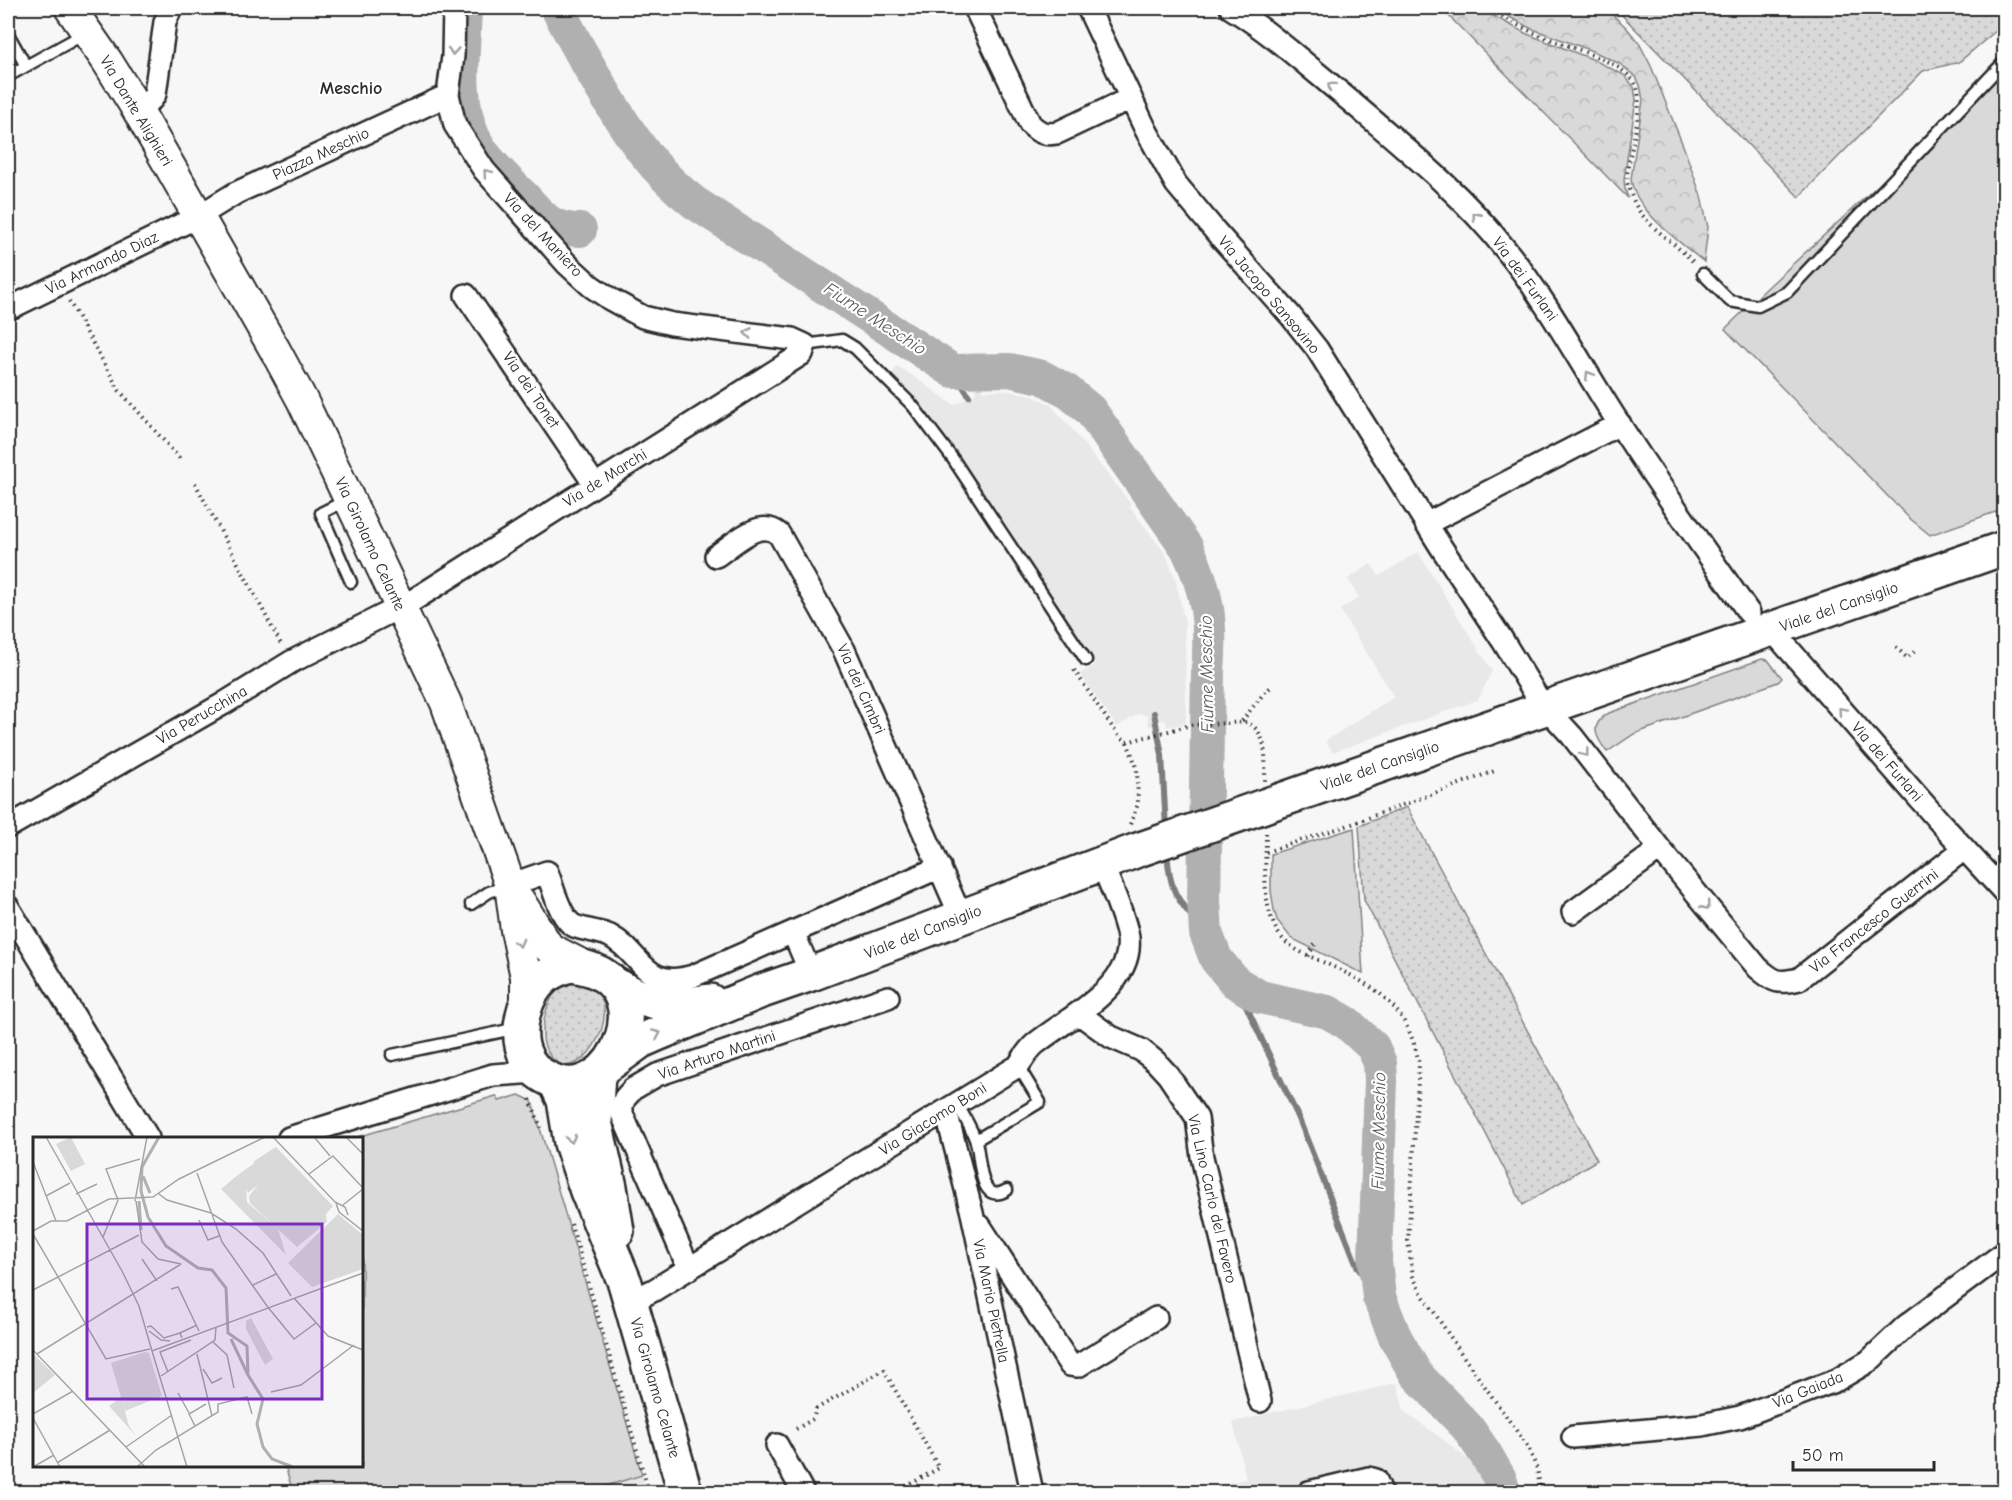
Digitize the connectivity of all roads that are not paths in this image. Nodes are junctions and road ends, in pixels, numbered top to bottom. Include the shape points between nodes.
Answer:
1 (70, 8) edge
2 (454, 8) edge
3 (975, 8) edge
4 (1088, 8) edge
5 (1231, 8) edge
6 (168, 15) edge
7 (87, 33) junction
8 (8, 34) edge
9 (2004, 62) edge
10 (26, 66) junction
11 (8, 76) edge
12 (447, 95) junction
13 (1131, 98) junction
14 (137, 109) junction
15 (197, 217) junction
16 (1703, 274) road end
17 (466, 295) dead end
18 (8, 309) edge
19 (805, 345) junction
20 (1620, 424) junction
21 (595, 485) junction
22 (349, 499) junction
23 (1426, 524) junction
24 (2004, 548) edge
25 (717, 556) dead end
26 (351, 582) dead end
27 (399, 607) junction
28 (1760, 621) junction
29 (1086, 660) dead end
30 (1546, 709) junction
31 (8, 827) edge
32 (1660, 849) junction
33 (1964, 849) junction
34 (1102, 863) junction
35 (940, 867) junction
36 (2000, 878) edge
37 (510, 885) junction
38 (471, 904) dead end
39 (8, 907) edge
40 (1574, 912) dead end
41 (961, 917) junction
42 (793, 932) junction
43 (586, 967) junction
44 (812, 974) junction
45 (615, 984) junction
46 (759, 992) junction
47 (888, 997) dead end
48 (1078, 1013) junction
49 (522, 1025) junction
50 (392, 1055) dead end
51 (1018, 1066) junction
52 (603, 1070) junction
53 (493, 1075) junction
54 (540, 1083) junction
55 (952, 1108) junction
56 (147, 1137) edge
57 (292, 1137) edge
58 (976, 1140) junction
59 (1007, 1190) dead end
60 (972, 1213) junction
61 (2004, 1252) edge
62 (689, 1269) junction
63 (627, 1293) junction
64 (1156, 1318) dead end
65 (1260, 1401) dead end
66 (1573, 1437) dead end
67 (777, 1445) dead end
68 (685, 1492) edge
69 (803, 1492) edge
70 (1032, 1492) edge
71 (1309, 1492) edge
72 (1381, 1492) edge

1 - 7 main road, Via Dante Alighieri
2 -> 12 street, Via del Maniero
3 - 13 street via 1037,132 1057,133
4 - 13 street, Via Jacopo Sansovino
20 -> 5 street, Via dei Furlani via 1540,296 1473,212 1382,128 1277,40
6 - 14 street via 155,94
7 - 10 lane
7 - 14 main road, Via Dante Alighieri
8 - 10 lane
9 - 16 lane via 1787,292 1758,306 1730,301
10 - 11 lane
12 - 15 street, Piazza Meschio via 236,193
19 -> 12 street, Via del Maniero via 792,339 643,317 591,286 484,170 455,125
13 - 23 street, Via Jacopo Sansovino via 1176,184 1317,349
14 - 15 main road, Via Dante Alighieri
15 - 18 street, Via Armando Diaz
15 - 22 main road, Via Girolamo Celante via 286,370
17 - 21 street, Via dei Tonet
19 - 21 street, Via de Marchi via 802,354
19 - 29 lane via 842,340 913,406 953,459
20 - 23 street
20 - 28 street, Via dei Furlani via 1717,570
21 - 27 street, Via de Marchi
22 - 26 lane via 321,513
22 - 27 main road, Via Girolamo Celante
23 - 30 street, Via Jacopo Sansovino
24 - 28 main road, Viale del Cansiglio
25 - 35 street, Via dei Cimbri via 760,528 770,528 779,534 844,650
27 - 31 street, Via Perucchina via 291,662
27 - 37 main road, Via Girolamo Celante via 446,704
28 - 30 main road, Viale del Cansiglio
33 -> 28 street, Via dei Furlani
30 -> 32 street, Via Francesco Guerrini via 1572,736
30 - 34 main road, Viale del Cansiglio via 1234,816 1138,839
32 -> 33 street, Via Francesco Guerrini via 1758,968 1772,981 1785,982 1799,980 1811,972
32 - 40 street
33 - 36 street, Via dei Furlani
34 - 41 main road, Viale del Cansiglio
34 - 48 street, Via Giacomo Boni via 1126,929 1128,951 1115,979
35 - 41 street, Via dei Cimbri
35 - 42 street
37 - 38 lane
37 - 42 street via 547,872 565,915 574,926 613,938 653,974 669,979 693,976
37 - 43 main road, Via Girolamo Celante via 549,948
37 -> 49 main road, Via Girolamo Celante via 526,977
39 - 56 street
41 - 44 main road, Viale del Cansiglio
42 - 44 street
43 - 45 main road
43 - 49 main road via 570,965 544,978 531,993
44 - 46 main road, Viale del Cansiglio
45 - 46 main road, Viale del Cansiglio via 649,1001 670,1005
45 - 52 main road via 621,994 623,1029 619,1046
52 -> 46 main road, Viale del Cansiglio via 641,1041
47 - 62 street, Via Arturo Martini via 672,1068 633,1089 625,1098 622,1113
48 - 51 street, Via Giacomo Boni via 1034,1045
48 - 65 street, Via Lino Carlo del Favero via 1156,1062 1197,1118 1202,1157
49 - 50 lane
49 - 53 street
49 - 54 main road via 524,1053
51 - 55 street, Via Giacomo Boni
51 - 58 lane via 1040,1102
52 - 54 main road via 586,1081 572,1084
52 - 63 main road, Via Girolamo Celante via 594,1122 610,1187
53 - 54 street
53 - 57 street
54 -> 63 main road, Via Girolamo Celante via 564,1100 587,1191
55 - 58 lane
55 - 60 street, Via Mario Pietrella
55 - 62 street, Via Giacomo Boni
58 - 59 lane via 985,1185 990,1192
60 - 64 street via 1070,1365 1078,1366
60 - 70 street, Via Mario Pietrella
61 - 66 street, Via Gaiada via 1906,1326 1869,1360 1837,1380 1740,1417 1702,1425
62 - 63 street, Via Giacomo Boni via 654,1290
63 - 68 main road, Via Girolamo Celante
67 - 69 street
71 - 72 street via 1369,1478 1376,1480

